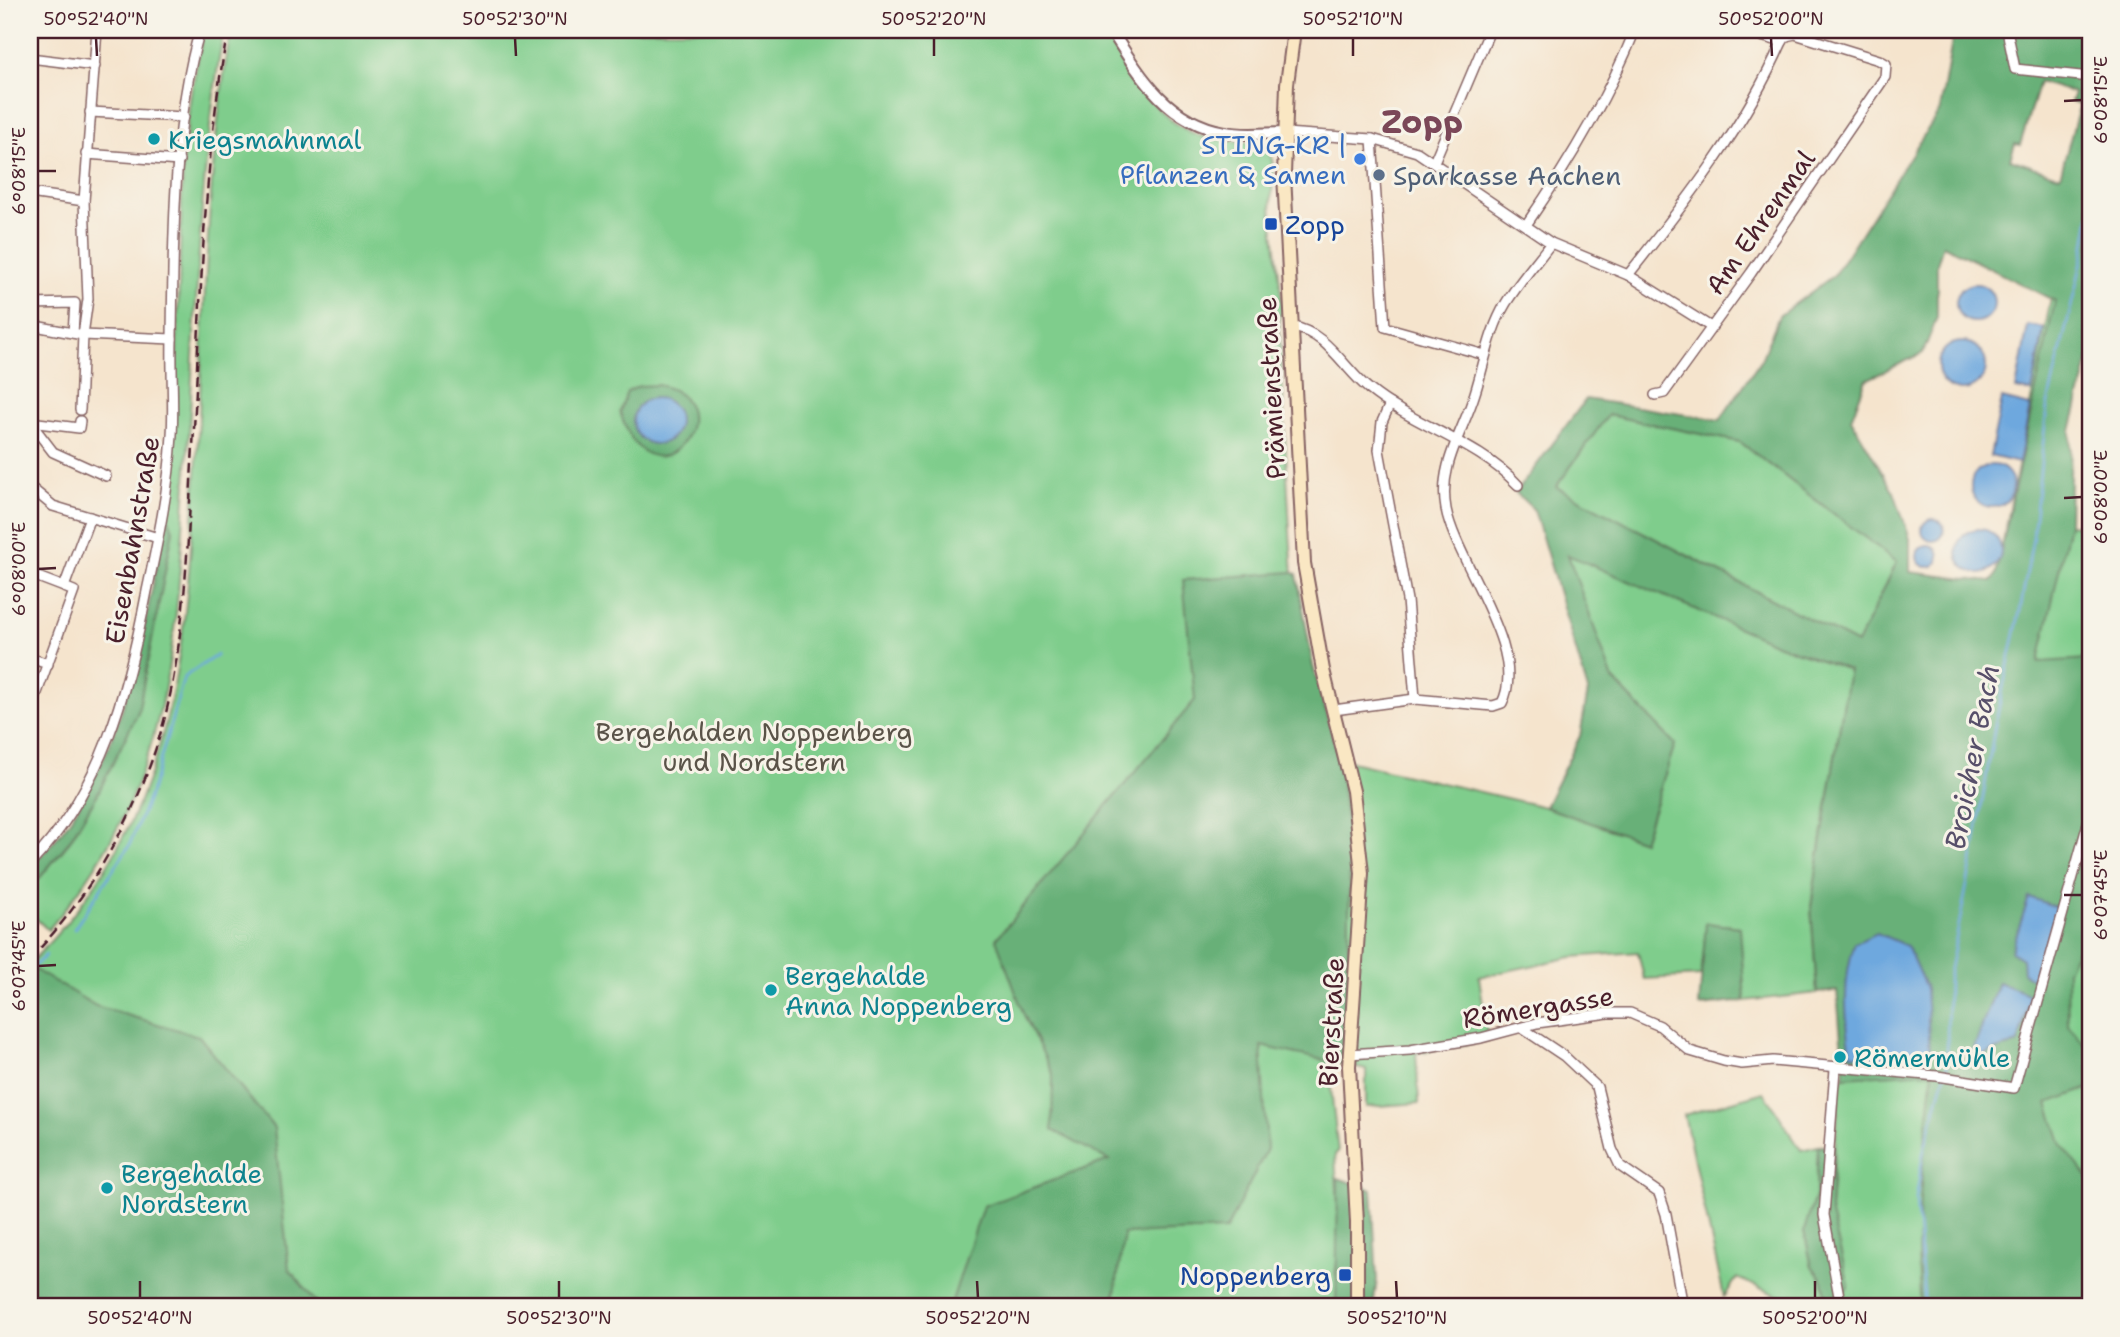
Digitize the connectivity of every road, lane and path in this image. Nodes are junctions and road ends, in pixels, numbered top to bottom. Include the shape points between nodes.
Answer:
1 (97, 30) edge
2 (200, 30) edge
3 (1111, 30) edge
4 (1294, 30) edge
5 (1490, 30) edge
6 (1635, 30) edge
7 (1740, 30) edge
8 (2007, 30) edge
9 (1782, 42) junction
10 (30, 58) edge
11 (95, 66) junction
12 (2090, 77) edge
13 (90, 111) junction
14 (184, 117) junction
15 (1285, 133) junction
16 (1372, 139) junction
17 (86, 154) junction
18 (180, 161) junction
19 (1434, 162) junction
20 (30, 194) edge
21 (84, 201) junction
22 (1526, 225) junction
23 (1551, 243) junction
24 (1628, 275) junction
25 (30, 304) edge
26 (30, 325) edge
27 (1292, 327) junction
28 (1711, 327) junction
29 (78, 334) junction
30 (172, 339) junction
31 (1485, 355) junction
32 (1655, 395) dead end
33 (1390, 404) junction
34 (80, 410) dead end
35 (80, 421) dead end
36 (30, 422) edge
37 (1455, 442) junction
38 (106, 476) dead end
39 (1518, 485) dead end
40 (30, 487) edge
41 (90, 517) junction
42 (159, 538) junction
43 (30, 574) edge
44 (64, 587) junction
45 (30, 658) edge
46 (48, 664) junction
47 (1415, 699) junction
48 (34, 701) dead end
49 (1334, 710) junction
50 (1342, 741) joint
51 (2090, 816) edge
52 (30, 864) edge
53 (1522, 1028) junction
54 (1349, 1054) junction
55 (1835, 1069) junction
56 (1357, 1307) edge
57 (1683, 1307) edge
58 (1841, 1307) edge

1 - 11 street
2 - 14 street, Eisenbahnstraße
3 - 15 street via 1147,86 1184,118 1227,133
4 - 15 main road, Prämienstraße
5 - 19 street
6 - 22 street via 1576,150
7 - 9 street
8 - 12 street via 2014,69
9 - 24 street via 1766,77 1693,193
9 - 28 street, Am Ehrenmal via 1796,34 1886,64 1885,76
10 - 11 street
11 - 13 street
13 - 14 street
13 - 17 street
14 - 18 street, Eisenbahnstraße
15 - 16 street
15 - 27 main road, Prämienstraße
16 - 19 street
16 - 31 street via 1385,327
17 - 18 street
17 - 21 street
18 - 30 street, Eisenbahnstraße
19 - 22 street
20 - 21 street
21 - 29 street via 88,299
22 - 23 street
23 - 24 street
23 - 31 street via 1507,301
24 - 28 street
25 - 29 street via 75,303
26 - 29 street
27 - 33 street via 1315,334
27 - 49 main road, Prämienstraße via 1304,563
28 - 32 street, Am Ehrenmal via 1664,393
29 - 30 street
29 - 34 street
30 - 42 street, Eisenbahnstraße via 172,433
31 - 37 street
33 - 37 street
33 - 47 street via 1382,422 1379,450 1407,600
35 - 36 street via 79,428
36 - 38 street via 53,452
37 - 39 street
37 - 47 street via 1445,476 1446,510 1500,634 1508,692 1502,703 1493,706
40 - 41 street via 53,506
41 - 42 street
41 - 44 street
42 - 52 street, Eisenbahnstraße via 138,640 109,738 78,803
43 - 44 street
44 - 46 street via 74,591
45 - 46 street
46 - 48 street
47 - 49 street
49 - 50 main road, Prämienstraße
50 - 54 main road, Bierstraße via 1358,821 1362,873
51 - 55 street, Römergasse via 2014,1088 1950,1077
53 - 54 street, Römergasse via 1410,1050
53 - 55 street, Römergasse via 1630,1013 1660,1026 1690,1051 1724,1061 1773,1061
53 - 57 street via 1564,1056 1597,1087 1620,1166 1659,1193
54 - 56 main road, Bierstraße
55 - 58 street via 1824,1215

